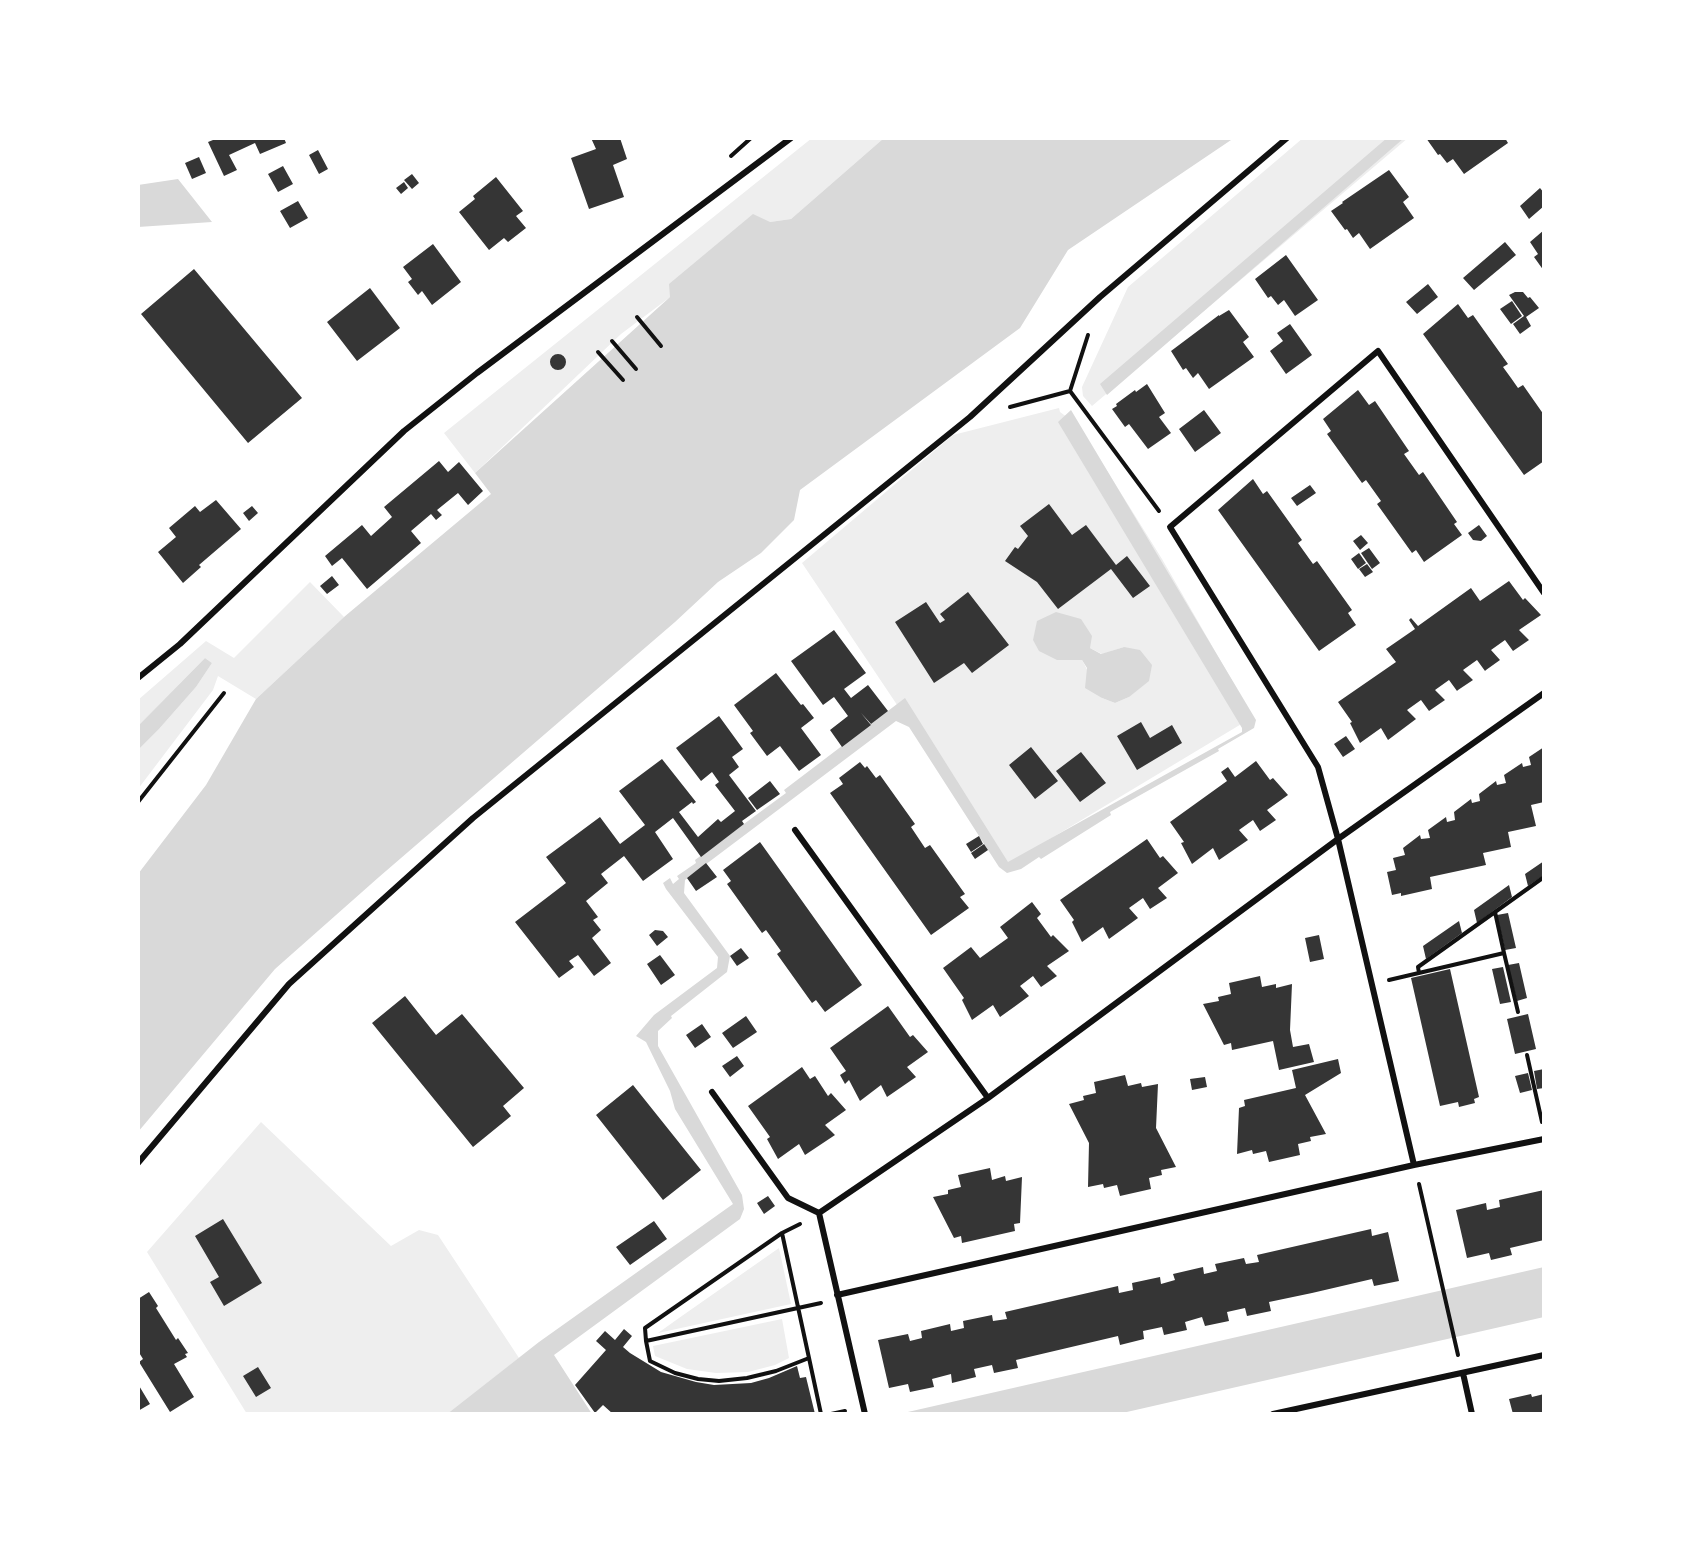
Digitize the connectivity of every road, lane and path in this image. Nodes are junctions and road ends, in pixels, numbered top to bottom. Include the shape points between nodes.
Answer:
1 (791, 138) edge
2 (1287, 138) edge
3 (1100, 297) junction
4 (637, 317) dead end
5 (612, 341) dead end
6 (661, 346) dead end
7 (598, 352) dead end
8 (636, 369) dead end
9 (622, 380) dead end
10 (1070, 391) junction
11 (970, 417) junction
12 (1170, 527) junction
13 (1544, 593) edge
14 (138, 678) edge
15 (224, 693) dead end
16 (1544, 693) edge
17 (138, 802) edge
18 (795, 830) dead end
19 (1338, 839) junction
20 (1544, 877) edge
21 (1495, 912) junction
22 (1504, 952) junction
23 (1419, 973) junction
24 (1372, 984) junction
25 (1518, 1012) dead end
26 (1527, 1055) dead end
27 (712, 1092) dead end
28 (988, 1098) junction
29 (1544, 1130) edge
30 (1544, 1139) edge
31 (138, 1163) edge
32 (1414, 1165) junction
33 (819, 1213) junction
34 (782, 1233) junction
35 (837, 1297) junction
36 (797, 1308) junction
37 (646, 1341) junction
38 (1457, 1350) dead end
39 (1544, 1355) edge
40 (809, 1358) junction
41 (1463, 1373) junction
42 (821, 1414) edge
43 (865, 1414) edge
44 (1274, 1414) edge
45 (1472, 1414) edge

1 - 14 street via 496,358 404,432 180,644
2 - 3 street
3 - 10 path
3 - 11 street
4 - 6 path
5 - 8 path
7 - 9 path
10 - 11 path
10 - 12 path
11 - 31 street via 473,819 342,936 289,984
12 - 13 street via 1378,351
12 - 19 street via 1318,767
15 - 17 path
16 - 19 street
18 - 28 street
19 - 24 street
19 - 28 street
20 - 21 path
21 - 22 path
21 - 23 path via 1418,967
22 - 23 path
22 - 25 path
23 - 24 path
24 - 32 street
26 - 29 path
27 - 33 street via 788,1198
28 - 33 street
30 - 32 street
32 - 35 street
32 - 38 path
33 - 34 path
33 - 35 street
34 - 36 path
34 - 37 path via 645,1328
35 - 36 path
35 - 43 street
36 - 37 path
36 - 40 path
37 - 40 path via 650,1360 698,1379 747,1378
39 - 41 street
40 - 42 path
41 - 44 street
41 - 45 street

